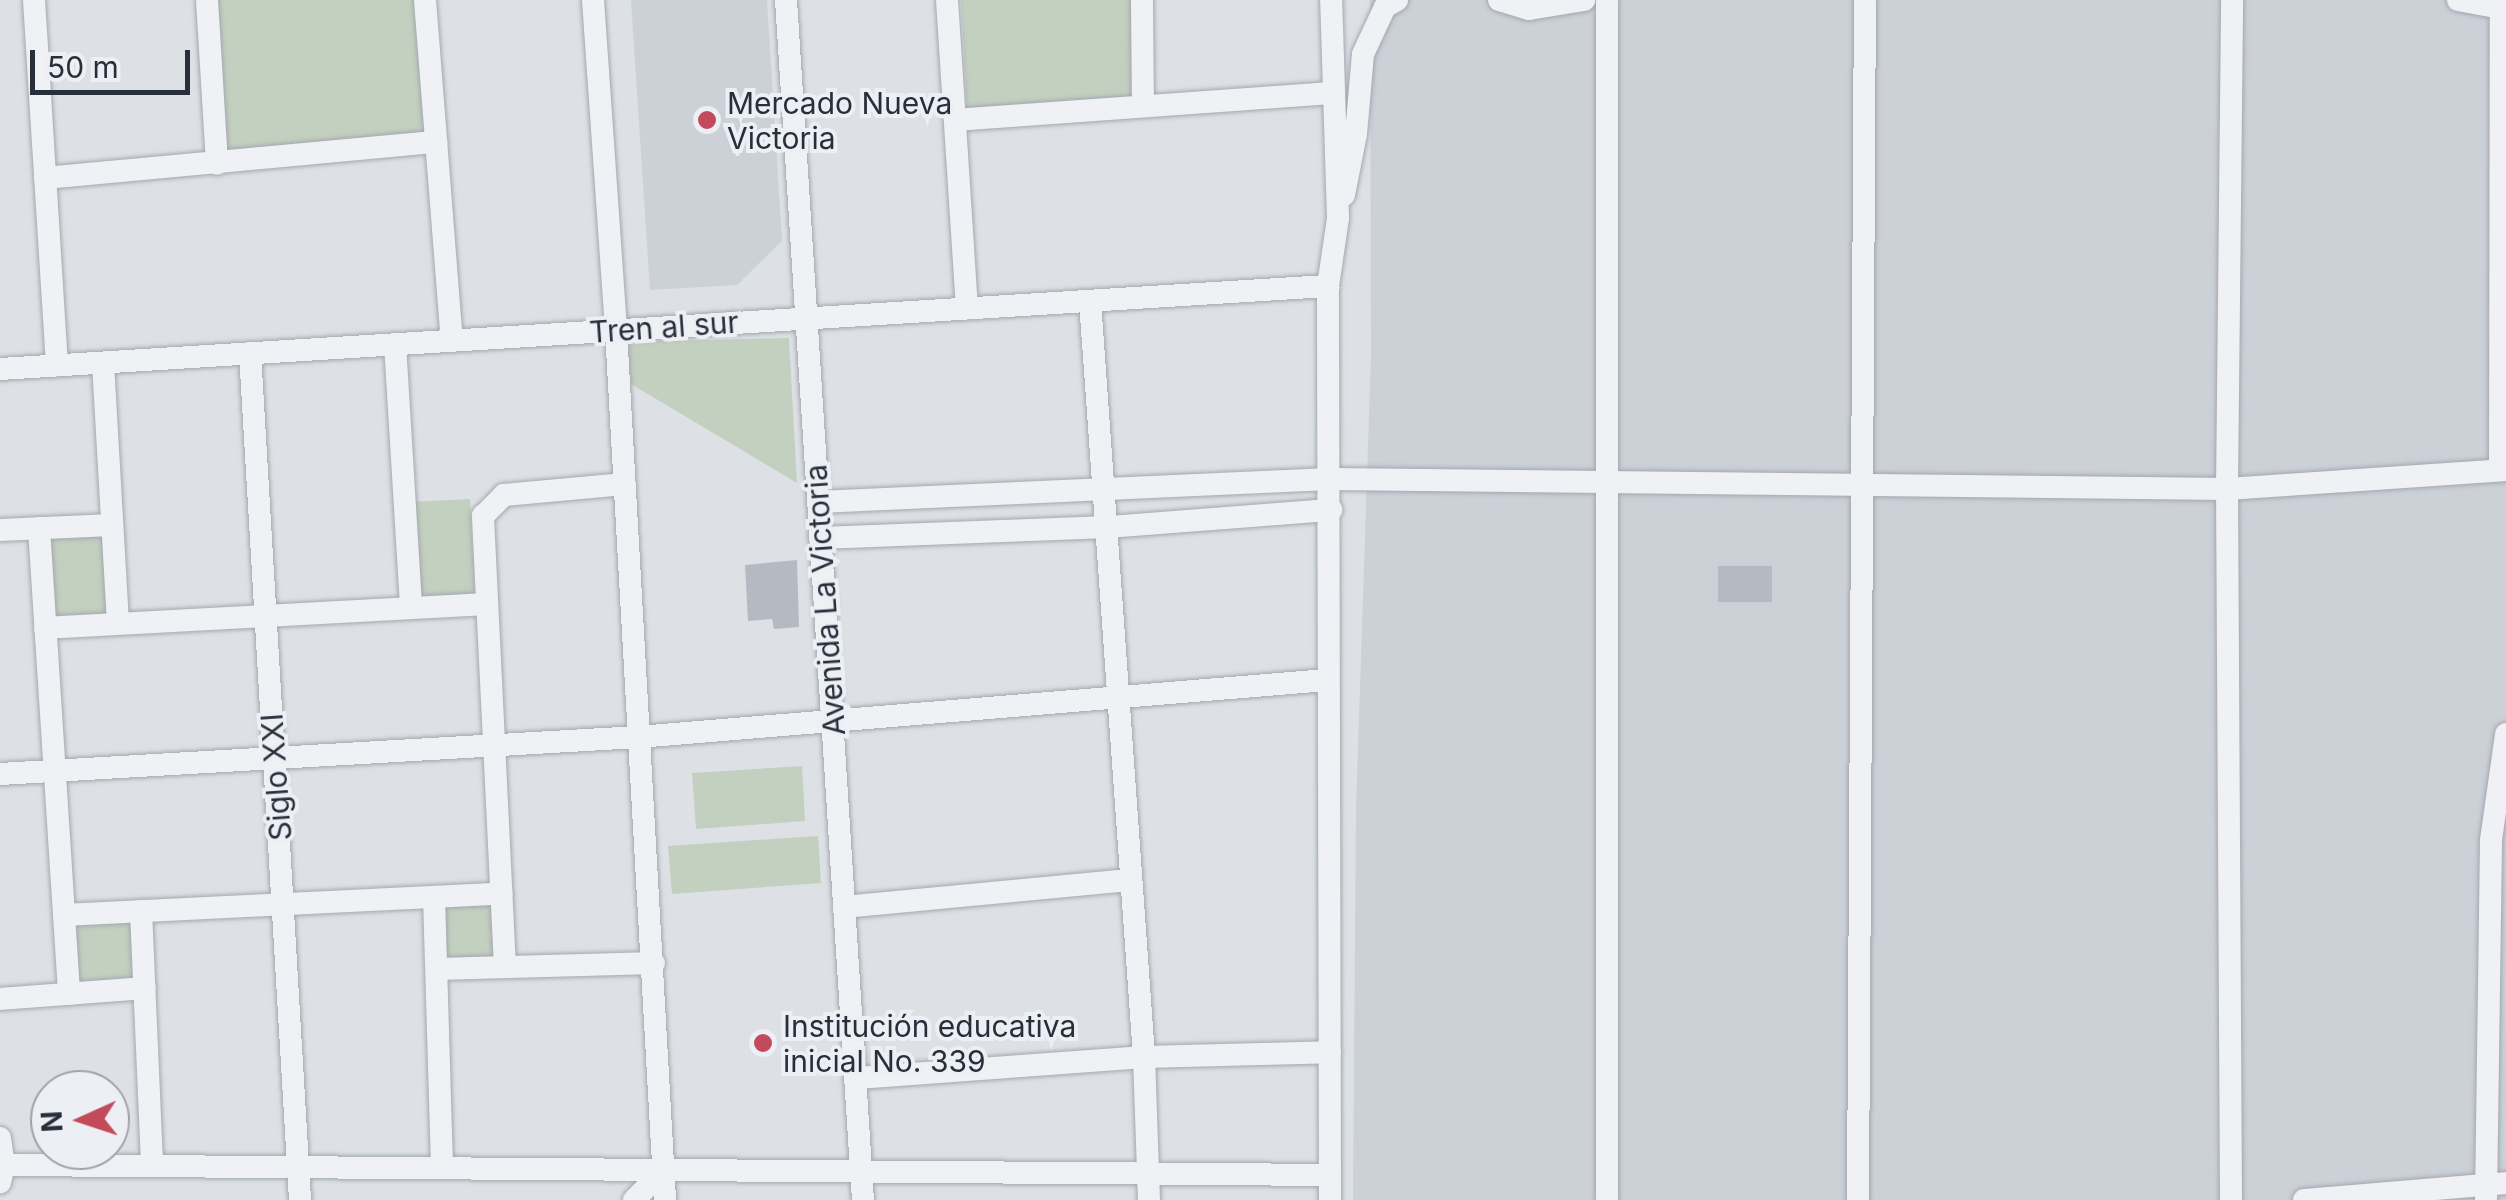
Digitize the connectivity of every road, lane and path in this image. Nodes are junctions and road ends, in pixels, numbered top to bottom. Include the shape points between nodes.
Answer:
1 (34, 0) edge
2 (208, 0) edge
3 (425, 0) edge
4 (593, 0) edge
5 (786, 0) edge
6 (947, 0) edge
7 (1142, 0) edge
8 (1331, 0) edge
9 (1499, 0) edge
10 (1584, 0) edge
11 (1607, 0) edge
12 (1865, 0) edge
13 (2232, 0) edge
14 (2458, 0) edge
15 (1388, 2) edge
16 (2503, 6) edge
17 (1331, 93) junction
18 (1144, 106) junction
19 (954, 120) junction
20 (436, 142) junction
21 (217, 164) junction
22 (45, 178) junction
23 (1338, 218) junction
24 (1328, 286) junction
25 (1090, 300) junction
26 (966, 308) junction
27 (806, 318) junction
28 (616, 330) junction
29 (452, 341) junction
30 (395, 344) junction
31 (250, 354) junction
32 (102, 362) junction
33 (57, 365) junction
34 (0, 369) edge
35 (2503, 470) edge
36 (1331, 479) junction
37 (1606, 483) junction
38 (1861, 483) junction
39 (625, 484) junction
40 (2227, 489) junction
41 (1106, 492) junction
42 (818, 502) junction
43 (1330, 510) junction
44 (112, 524) junction
45 (1108, 526) junction
46 (39, 528) junction
47 (0, 530) edge
48 (820, 538) junction
49 (485, 604) junction
50 (411, 607) junction
51 (265, 613) junction
52 (118, 622) junction
53 (45, 628) junction
54 (1327, 680) junction
55 (1118, 697) junction
56 (833, 720) junction
57 (2506, 734) edge
58 (638, 738) junction
59 (492, 746) junction
60 (274, 758) junction
61 (54, 771) junction
62 (0, 774) edge
63 (1129, 880) junction
64 (501, 894) junction
65 (434, 897) junction
66 (285, 904) junction
67 (844, 907) junction
68 (141, 912) junction
69 (64, 915) junction
70 (654, 964) junction
71 (505, 967) junction
72 (438, 969) junction
73 (144, 988) junction
74 (69, 994) junction
75 (0, 999) edge
76 (1330, 1052) junction
77 (1144, 1057) junction
78 (857, 1078) junction
79 (0, 1138) edge
80 (152, 1166) junction
81 (300, 1166) junction
82 (442, 1168) junction
83 (863, 1168) junction
84 (665, 1170) junction
85 (1150, 1172) junction
86 (2, 1174) edge
87 (1327, 1175) junction
88 (2493, 1189) edge
89 (300, 1200) edge
90 (634, 1200) edge
91 (665, 1200) edge
92 (863, 1200) edge
93 (1149, 1200) edge
94 (1330, 1200) edge
95 (1606, 1200) edge
96 (1858, 1200) edge
97 (2231, 1200) edge
98 (2304, 1200) edge

1 - 22 street
2 - 21 street
3 - 20 street
4 - 28 street
5 - 27 street, Avenida La Victoria
6 - 19 street
7 - 18 street
8 - 17 street
9 - 10 street via 1529,10
11 - 37 street
12 - 38 street
13 - 40 street
14 - 16 street
15 - 23 street via 1363,54 1354,150
16 - 35 street
17 - 18 street
17 - 23 street
18 - 19 street
19 - 26 street
20 - 21 street
20 - 29 street
21 - 22 street
22 - 33 street
23 - 24 street
24 - 25 street, Tren al sur
24 - 36 street
25 - 26 street, Tren al sur
25 - 41 street
26 - 27 street, Tren al sur
27 - 28 street, Tren al sur
27 - 42 street, Avenida La Victoria
28 - 29 street, Tren al sur
28 - 39 street
29 - 30 street, Tren al sur
30 - 31 street, Tren al sur
30 - 50 street
31 - 32 street, Tren al sur
31 - 51 street, Siglo XXI
32 - 33 street, Tren al sur
32 - 44 street
33 - 34 street, Tren al sur
35 - 40 street
36 - 37 street
36 - 41 street
36 - 43 street
37 - 38 street
37 - 95 street
38 - 40 street
38 - 96 street
39 - 49 street via 504,495 491,503 483,516
39 - 58 street
40 - 97 street
41 - 42 street
41 - 45 street
42 - 48 street, Avenida La Victoria
43 - 45 street
43 - 54 street
44 - 46 street
44 - 52 street
45 - 48 street
45 - 55 street
46 - 47 street
46 - 53 street
48 - 56 street, Avenida La Victoria
49 - 50 street
49 - 59 street
50 - 51 street
51 - 52 street
51 - 60 street, Siglo XXI
52 - 53 street
53 - 61 street
54 - 55 street
54 - 76 street
55 - 56 street
55 - 63 street
56 - 58 street
56 - 67 street, Avenida La Victoria
57 - 88 street via 2491,840
58 - 59 street
58 - 70 street
59 - 60 street
59 - 64 street
60 - 61 street
60 - 66 street, Siglo XXI
61 - 62 street
61 - 69 street
63 - 67 street
63 - 77 street
64 - 65 street
64 - 71 street
65 - 66 street
65 - 72 street
66 - 68 street
66 - 81 street, Siglo XXI
67 - 78 street, Avenida La Victoria
68 - 69 street
68 - 73 street
69 - 74 street
70 - 71 street
70 - 84 street
71 - 72 street
72 - 82 street
73 - 74 street
73 - 80 street
74 - 75 street
76 - 77 street
76 - 87 street
77 - 78 street
77 - 85 street
78 - 83 street, Avenida La Victoria
79 - 86 street
80 - 81 street
80 - 86 street
81 - 82 street
81 - 89 street, Siglo XXI
82 - 84 street
83 - 84 street
83 - 85 street
83 - 92 street, Avenida La Victoria
84 - 90 street
84 - 91 street
85 - 87 street
85 - 93 street
87 - 94 street
88 - 98 street

